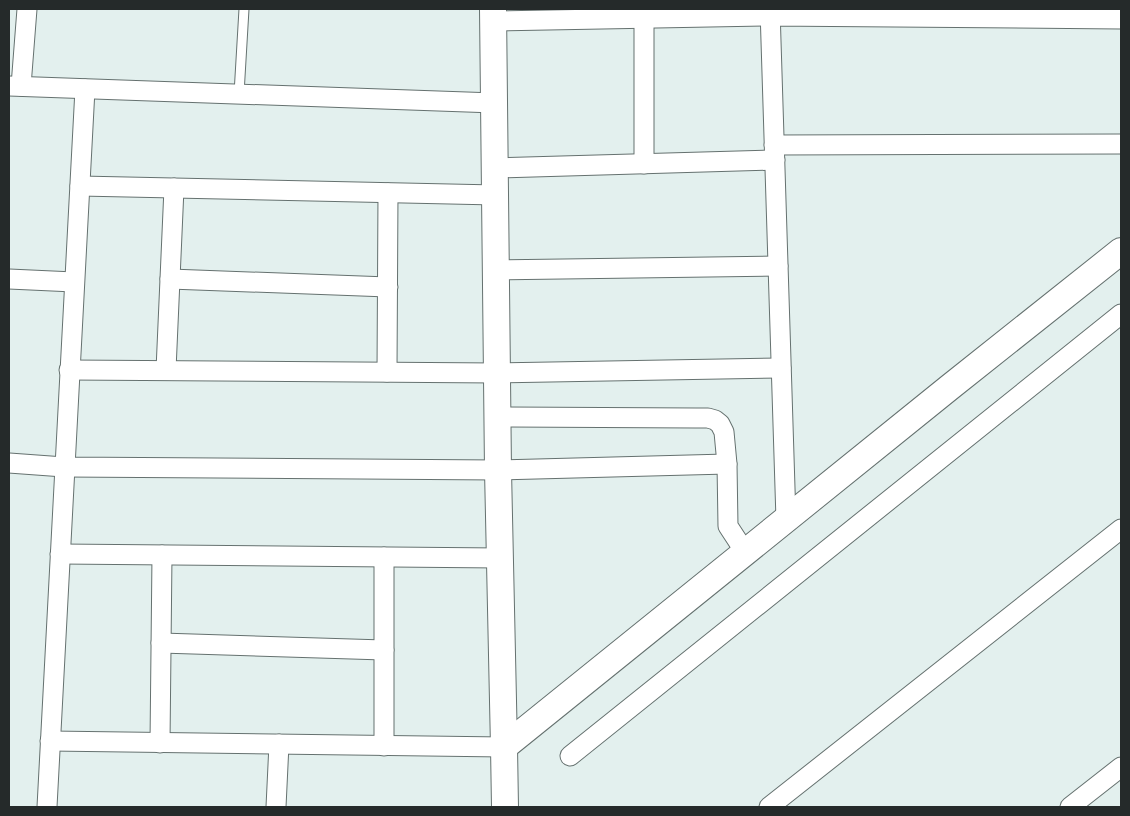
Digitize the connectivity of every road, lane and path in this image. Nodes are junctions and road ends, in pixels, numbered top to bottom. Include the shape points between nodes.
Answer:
1 (27, 9) edge
2 (244, 9) edge
3 (770, 12) edge
4 (963, 13) edge
5 (1023, 13) edge
6 (600, 14) edge
7 (493, 15) edge
8 (644, 18) junction
9 (1121, 19) edge
10 (15, 86) edge
11 (85, 89) junction
12 (239, 94) junction
13 (495, 104) junction
14 (1121, 144) edge
15 (774, 152) junction
16 (644, 164) junction
17 (495, 168) junction
18 (80, 186) junction
19 (174, 188) junction
20 (388, 193) junction
21 (496, 196) junction
22 (1121, 251) edge
23 (778, 266) junction
24 (496, 270) junction
25 (170, 279) junction
26 (9, 280) edge
27 (74, 282) junction
28 (388, 287) junction
29 (1119, 321) edge
30 (781, 368) junction
31 (70, 370) junction
32 (166, 370) junction
33 (387, 372) junction
34 (497, 373) junction
35 (497, 418) junction
36 (9, 463) edge
37 (727, 464) junction
38 (64, 467) junction
39 (498, 470) junction
40 (786, 520) junction
41 (1121, 529) edge
42 (746, 552) junction
43 (60, 554) junction
44 (162, 555) junction
45 (384, 557) junction
46 (500, 558) junction
47 (161, 643) junction
48 (384, 650) junction
49 (50, 741) junction
50 (160, 743) junction
51 (279, 744) junction
52 (384, 746) junction
53 (504, 747) junction
54 (570, 756) dead end
55 (1121, 767) edge
56 (46, 807) edge
57 (276, 807) edge
58 (505, 807) edge
59 (768, 807) edge
60 (1070, 807) edge

1 - 10 street
2 - 12 lane
3 - 4 street
3 - 8 street
3 - 15 street
4 - 5 street
5 - 9 street
6 - 7 street
6 - 8 street
7 - 13 street
8 - 16 street
10 - 11 street
11 - 12 street
11 - 18 street
12 - 13 street
13 - 17 street
14 - 15 street
15 - 16 street
15 - 23 street
16 - 17 street
17 - 21 street
18 - 19 street
18 - 27 street
19 - 20 street
19 - 25 street
20 - 21 street
20 - 28 street
21 - 24 street
22 - 40 street
23 - 24 street
23 - 30 street
24 - 34 street
25 - 28 street
25 - 32 street
26 - 27 street
27 - 31 street
28 - 33 street
29 - 54 street
30 - 34 street
30 - 40 street
31 - 32 street
31 - 38 street
32 - 33 street
33 - 34 street
34 - 35 street
35 - 37 street via 708,418 720,424 724,432
35 - 39 street
36 - 38 street
37 - 39 street
37 - 42 street via 728,526
38 - 39 street
38 - 43 street
39 - 46 street
40 - 42 street
41 - 59 street
42 - 53 street
43 - 44 street
43 - 49 street
44 - 45 street
44 - 47 street
45 - 46 street
45 - 48 street
46 - 53 street
47 - 48 street
47 - 50 street
48 - 52 street
49 - 50 street
49 - 56 street
50 - 51 street
51 - 52 street
51 - 57 street
52 - 53 street
53 - 58 street
55 - 60 street

